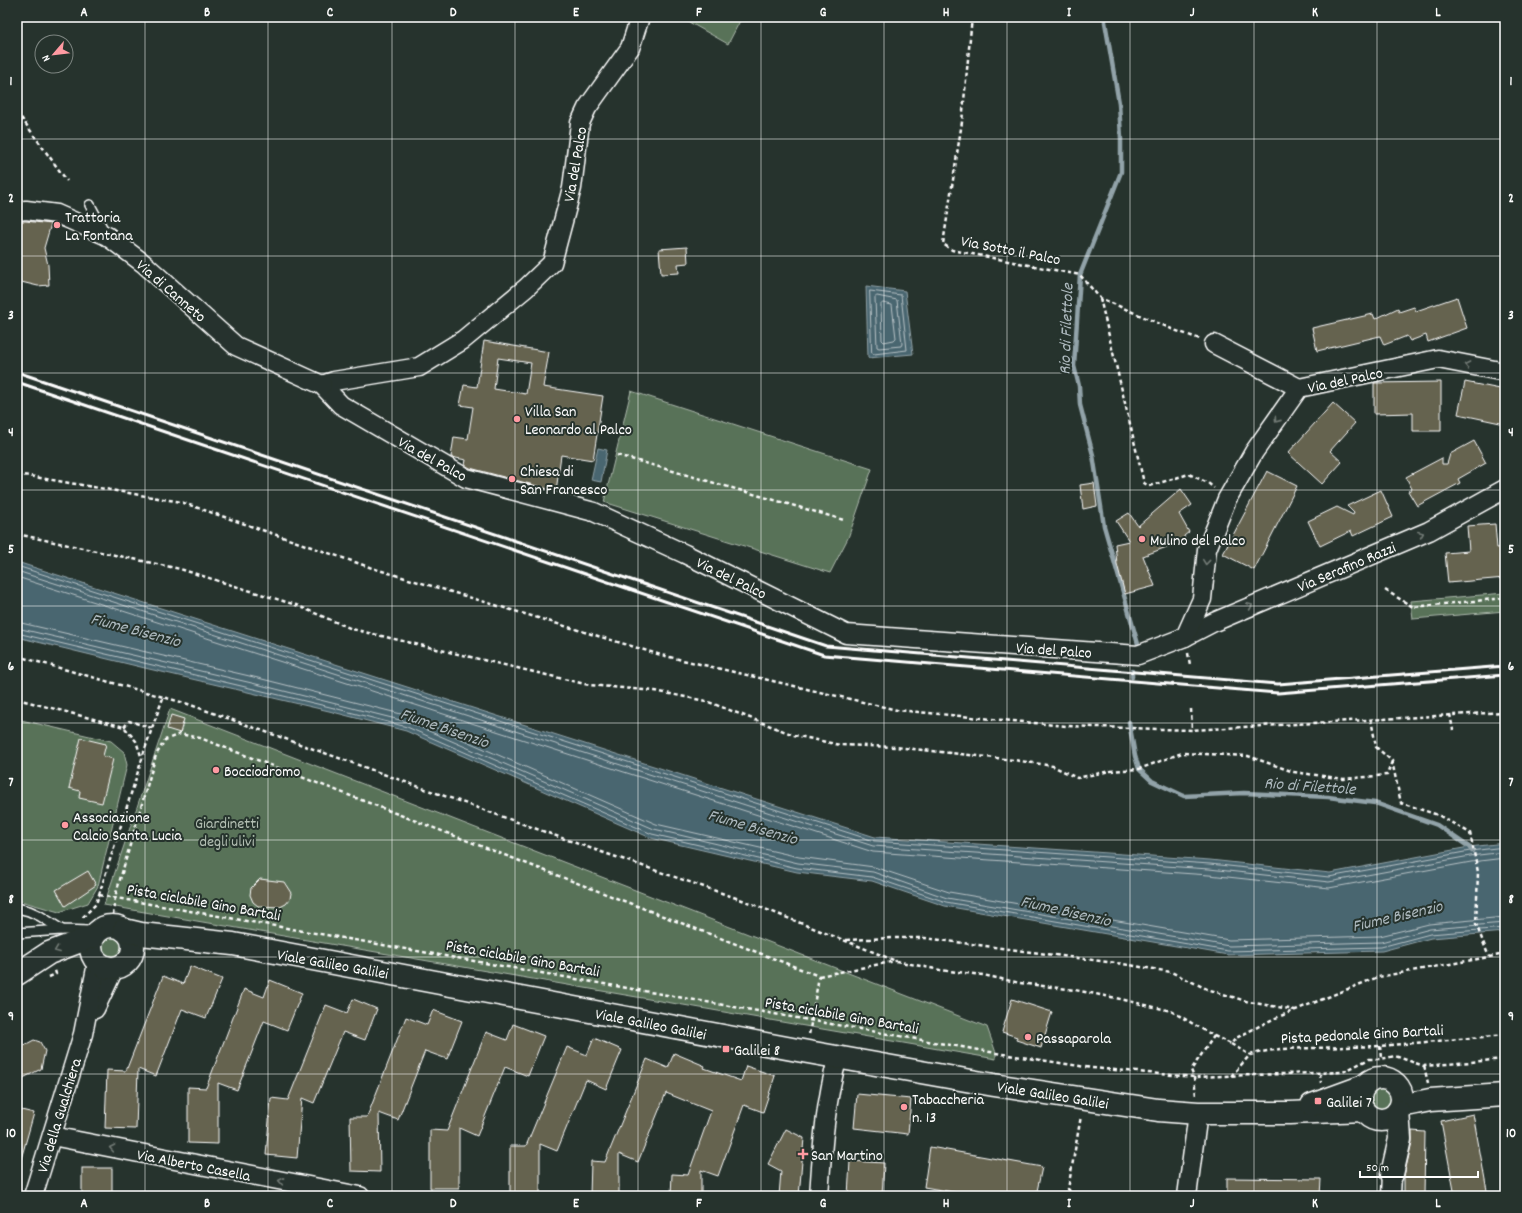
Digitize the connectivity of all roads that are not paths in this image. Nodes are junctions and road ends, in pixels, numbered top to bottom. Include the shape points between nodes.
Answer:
1 (640, 17) edge
2 (90, 205) dead end
3 (17, 211) edge
4 (107, 236) junction
5 (1214, 344) road end
6 (1505, 372) edge
7 (322, 384) junction
8 (1299, 388) junction
9 (1505, 489) edge
10 (1202, 599) junction
11 (1214, 622) junction
12 (1185, 637) junction
13 (17, 908) edge
14 (66, 930) junction
15 (17, 933) edge
16 (107, 945) junction
17 (17, 974) edge
18 (17, 981) edge
19 (838, 1057) junction
20 (1364, 1086) junction
21 (1495, 1096) edge
22 (1388, 1107) junction
23 (1198, 1113) junction
24 (1290, 1113) junction
25 (52, 1136) junction
26 (1392, 1174) joint
27 (33, 1196) edge
28 (360, 1196) edge
29 (819, 1196) edge
30 (1187, 1196) edge
31 (1391, 1196) edge

1 - 7 street, Via del Palco via 630,48 587,108 580,123 572,188 552,263 463,340 419,367
2 - 4 lane
3 - 4 street, Via di Canneto via 57,214
4 - 7 street, Via di Canneto via 143,263 236,346
5 - 8 street
6 -> 8 street, Via del Palco via 1438,359
7 - 12 street, Via del Palco via 341,405 466,478 594,512 846,634 1138,655
8 -> 10 street, Via del Palco via 1254,452 1227,499 1207,549
11 -> 9 street, Via Serafino Razzi via 1429,531
10 - 11 street
10 - 12 street, Via del Palco
11 - 12 street, Via Serafino Razzi
13 - 14 lane via 30,911
14 - 15 lane
14 - 16 lane
16 -> 17 main road, Viale Galileo Galilei via 49,953
16 - 18 main road, Viale Galileo Galilei
16 - 19 main road, Viale Galileo Galilei via 145,951 204,941 233,944
16 - 25 street, Via della Gualchiera
19 - 23 main road, Viale Galileo Galilei via 1002,1086 1158,1110
19 - 29 street via 832,1076
20 - 22 main road via 1360,1098
20 - 22 main road, Viale Galileo Galilei via 1375,1078 1394,1082
20 - 24 main road, Viale Galileo Galilei
21 - 22 main road, Viale Galileo Galilei
22 - 24 main road, Viale Galileo Galilei
22 - 26 main road via 1400,1139
23 - 24 main road, Viale Galileo Galilei
23 - 30 street
25 - 27 street, Via della Gualchiera
28 -> 25 street, Via Alberto Casella
26 - 31 street

